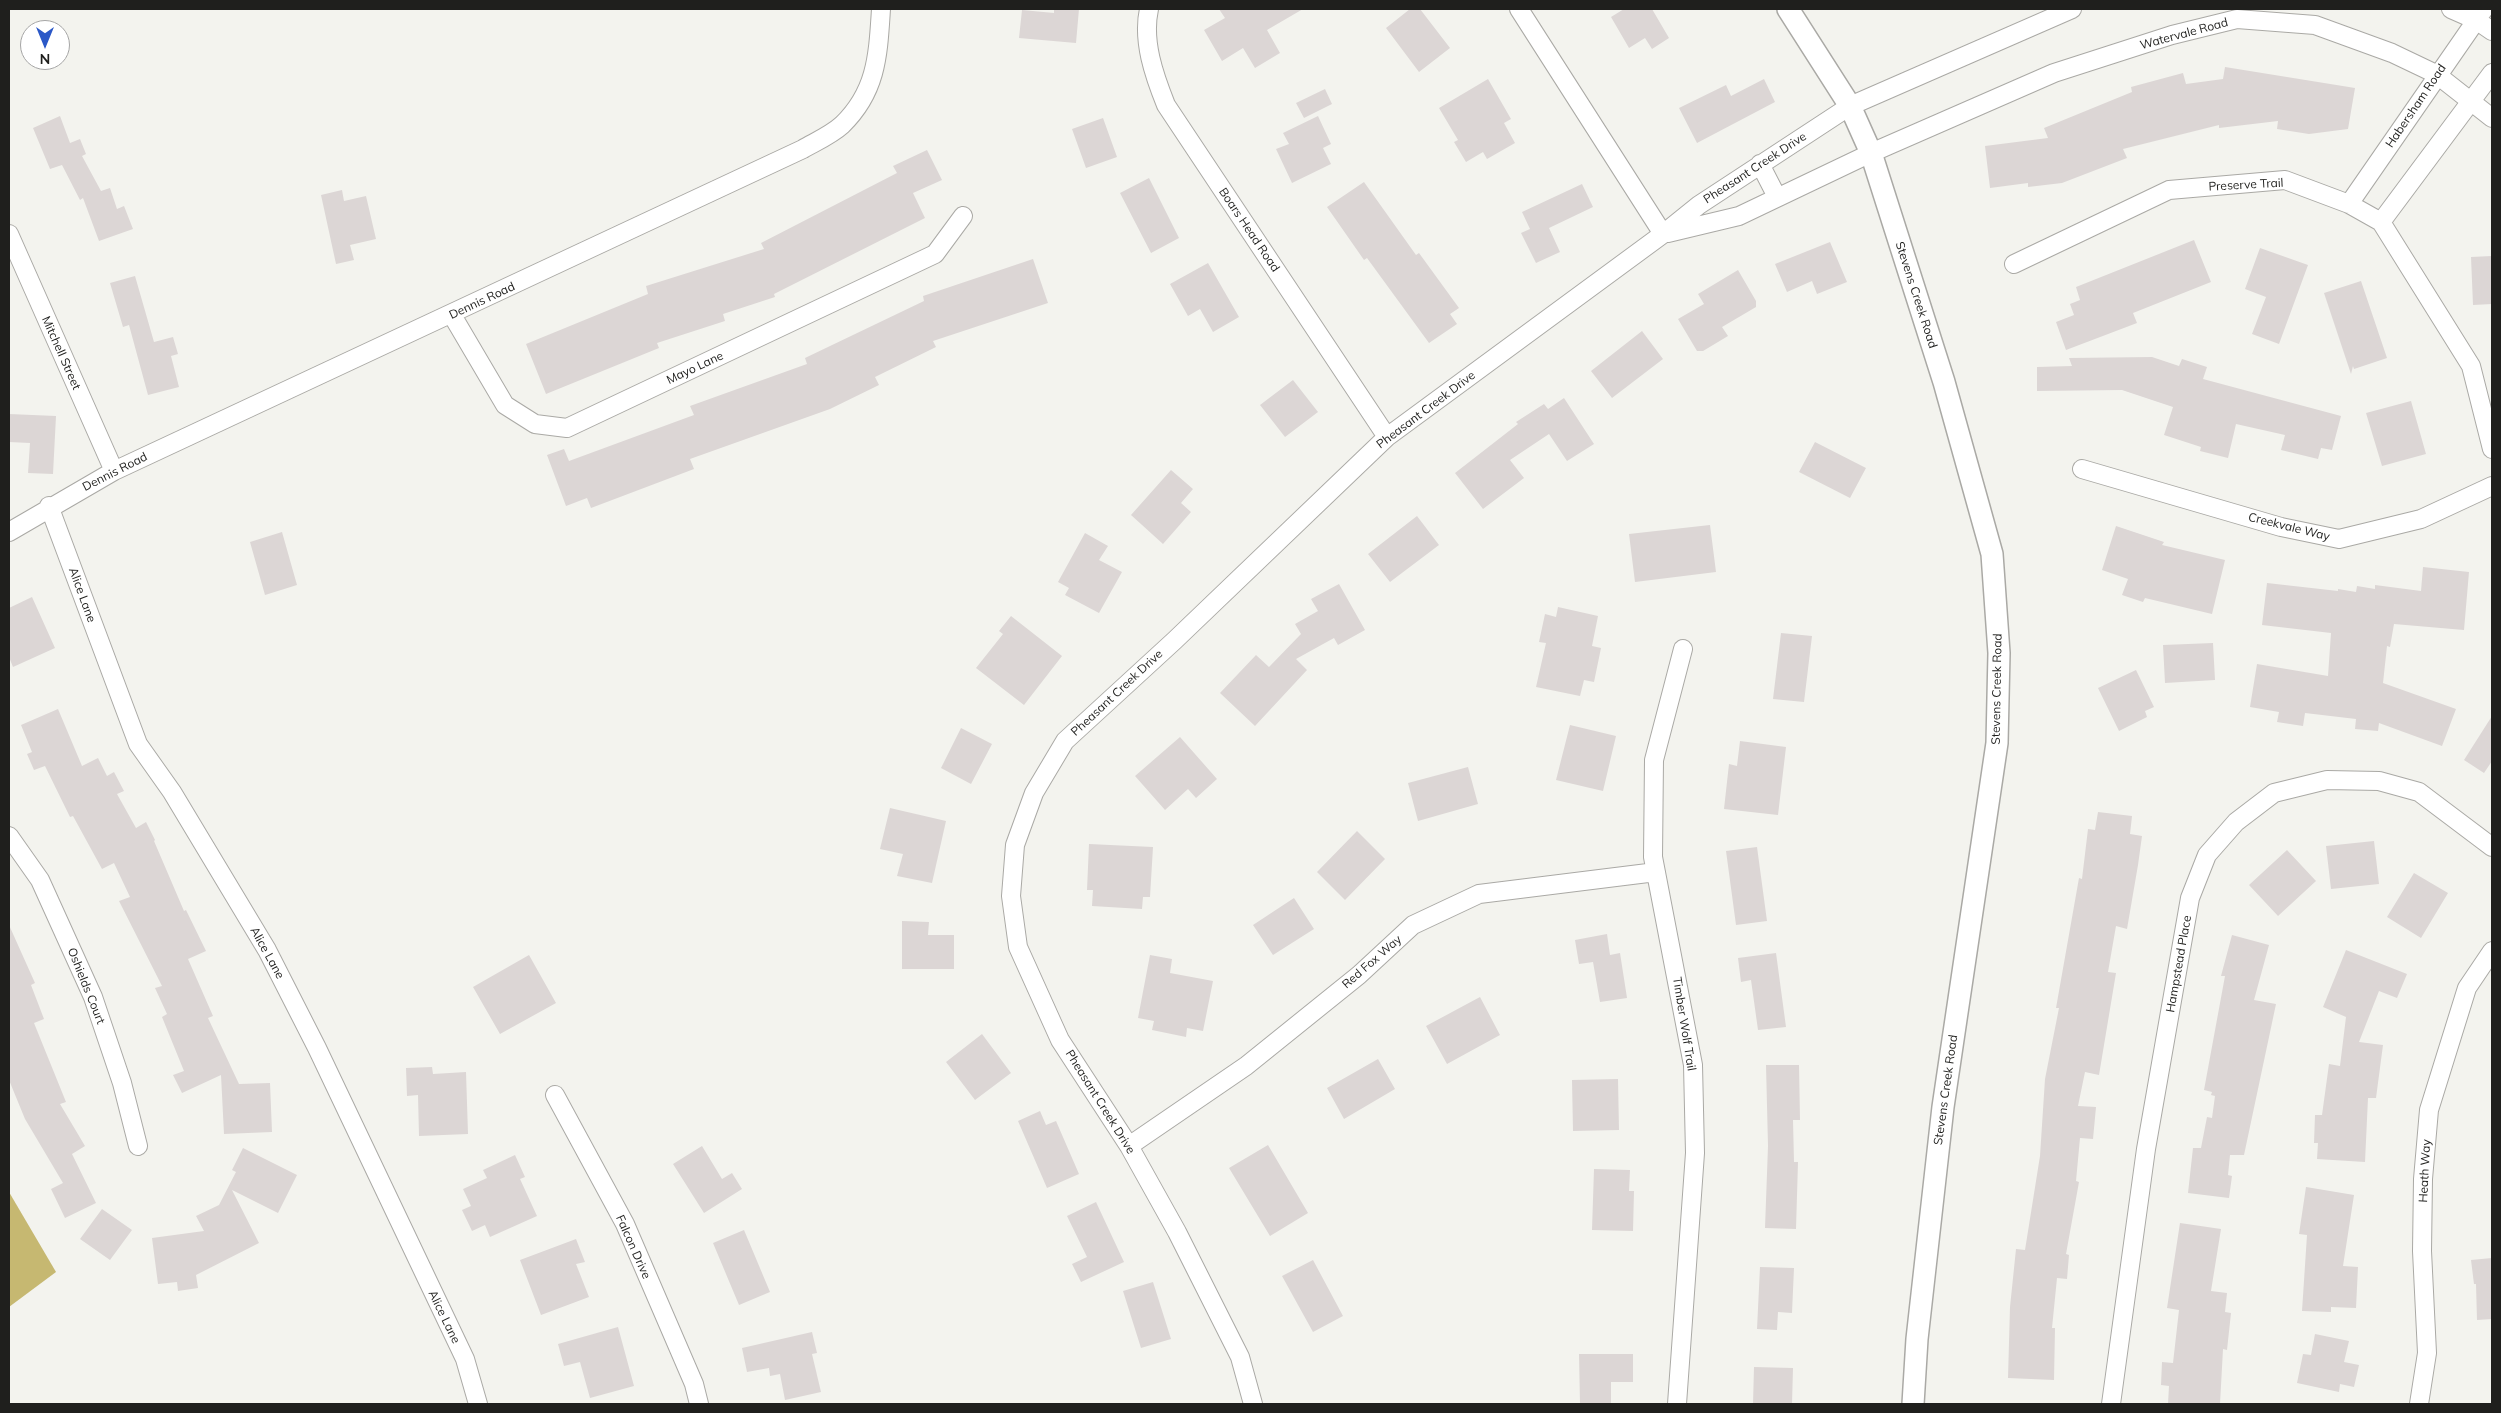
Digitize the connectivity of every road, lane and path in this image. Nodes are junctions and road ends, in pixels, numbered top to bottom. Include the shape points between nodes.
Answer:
1 (881, 9) edge
2 (1149, 9) edge
3 (1519, 9) edge
4 (1788, 9) edge
5 (2072, 9) edge
6 (2451, 9) edge
7 (2480, 14) edge
8 (2492, 31) edge
9 (2492, 73) edge
10 (2436, 74) junction
11 (2472, 102) junction
12 (1850, 106) junction
13 (2492, 118) edge
14 (1871, 153) junction
15 (1760, 164) junction
16 (1777, 197) junction
17 (2349, 204) junction
18 (964, 216) dead end
19 (2380, 222) junction
20 (9, 234) edge
21 (1662, 234) junction
22 (2014, 264) dead end
23 (452, 315) junction
24 (1387, 437) junction
25 (2492, 449) edge
26 (2082, 469) dead end
27 (114, 471) junction
28 (2492, 486) edge
29 (50, 506) junction
30 (9, 532) edge
31 (1683, 649) dead end
32 (9, 836) edge
33 (2492, 847) edge
34 (1656, 872) junction
35 (2492, 951) edge
36 (555, 1095) dead end
37 (138, 1146) dead end
38 (1129, 1146) junction
39 (478, 1404) edge
40 (699, 1404) edge
41 (1253, 1404) edge
42 (1677, 1404) edge
43 (1913, 1404) edge
44 (2111, 1404) edge
45 (2418, 1404) edge

1 - 23 street, Dennis Road via 877,63 864,98 841,126 803,149
2 - 24 street, Boars Head Road via 1147,20 1152,70 1166,105
3 - 21 street
4 - 12 street, Stevens Creek Road
5 - 12 street
6 - 7 street
7 - 8 street
7 - 10 street, Habersham Road
9 - 11 street
10 - 11 street, Watervale Road
10 - 14 street, Watervale Road via 2392,53 2315,25 2237,19 2172,35 2054,73
10 - 17 street, Habersham Road
11 - 13 street, Watervale Road
11 - 19 street
12 - 14 street, Stevens Creek Road
12 - 15 street, Pheasant Creek Drive
14 - 16 street, Pheasant Creek Drive
14 - 43 street, Stevens Creek Road via 1944,382 1992,554 1999,653 1997,743 1943,1107 1917,1339
15 - 16 street
15 - 21 street, Pheasant Creek Drive
16 - 21 street, Pheasant Creek Drive via 1738,216
17 - 19 street, Preserve Trail
17 - 22 street, Preserve Trail via 2284,180 2169,190
18 - 23 street, Mayo Lane via 935,254 567,428 534,424 505,405
19 - 25 street, Preserve Trail via 2471,366
20 - 27 street, Mitchell Street
21 - 24 street, Pheasant Creek Drive
23 - 27 street, Dennis Road
24 - 38 street, Pheasant Creek Drive via 1065,741 1034,793 1018,836 1011,896 1018,947 1060,1040
26 - 28 street, Creekvale Way via 2281,527 2339,539 2421,519
27 - 29 street, Dennis Road
29 - 30 street, Dennis Road
29 - 39 street, Alice Lane via 138,744 172,792 267,950 465,1359
31 - 34 street, Timber Wolf Trail via 1654,760 1653,857
32 - 37 street, Oshields Court via 40,880 93,997 122,1083
33 - 44 street, Hampstead Place via 2419,792 2379,781 2327,780 2274,793 2236,822 2207,855 2190,898 2146,1149
34 - 38 street, Red Fox Way via 1479,894 1413,925 1359,975 1246,1066
34 - 42 street, Timber Wolf Trail via 1693,1066 1695,1153
35 - 45 street, Heath Way via 2467,988 2429,1110 2423,1179 2422,1251 2427,1353
36 - 40 street, Falcon Drive via 625,1224 694,1384
38 - 41 street, Pheasant Creek Drive via 1240,1357

